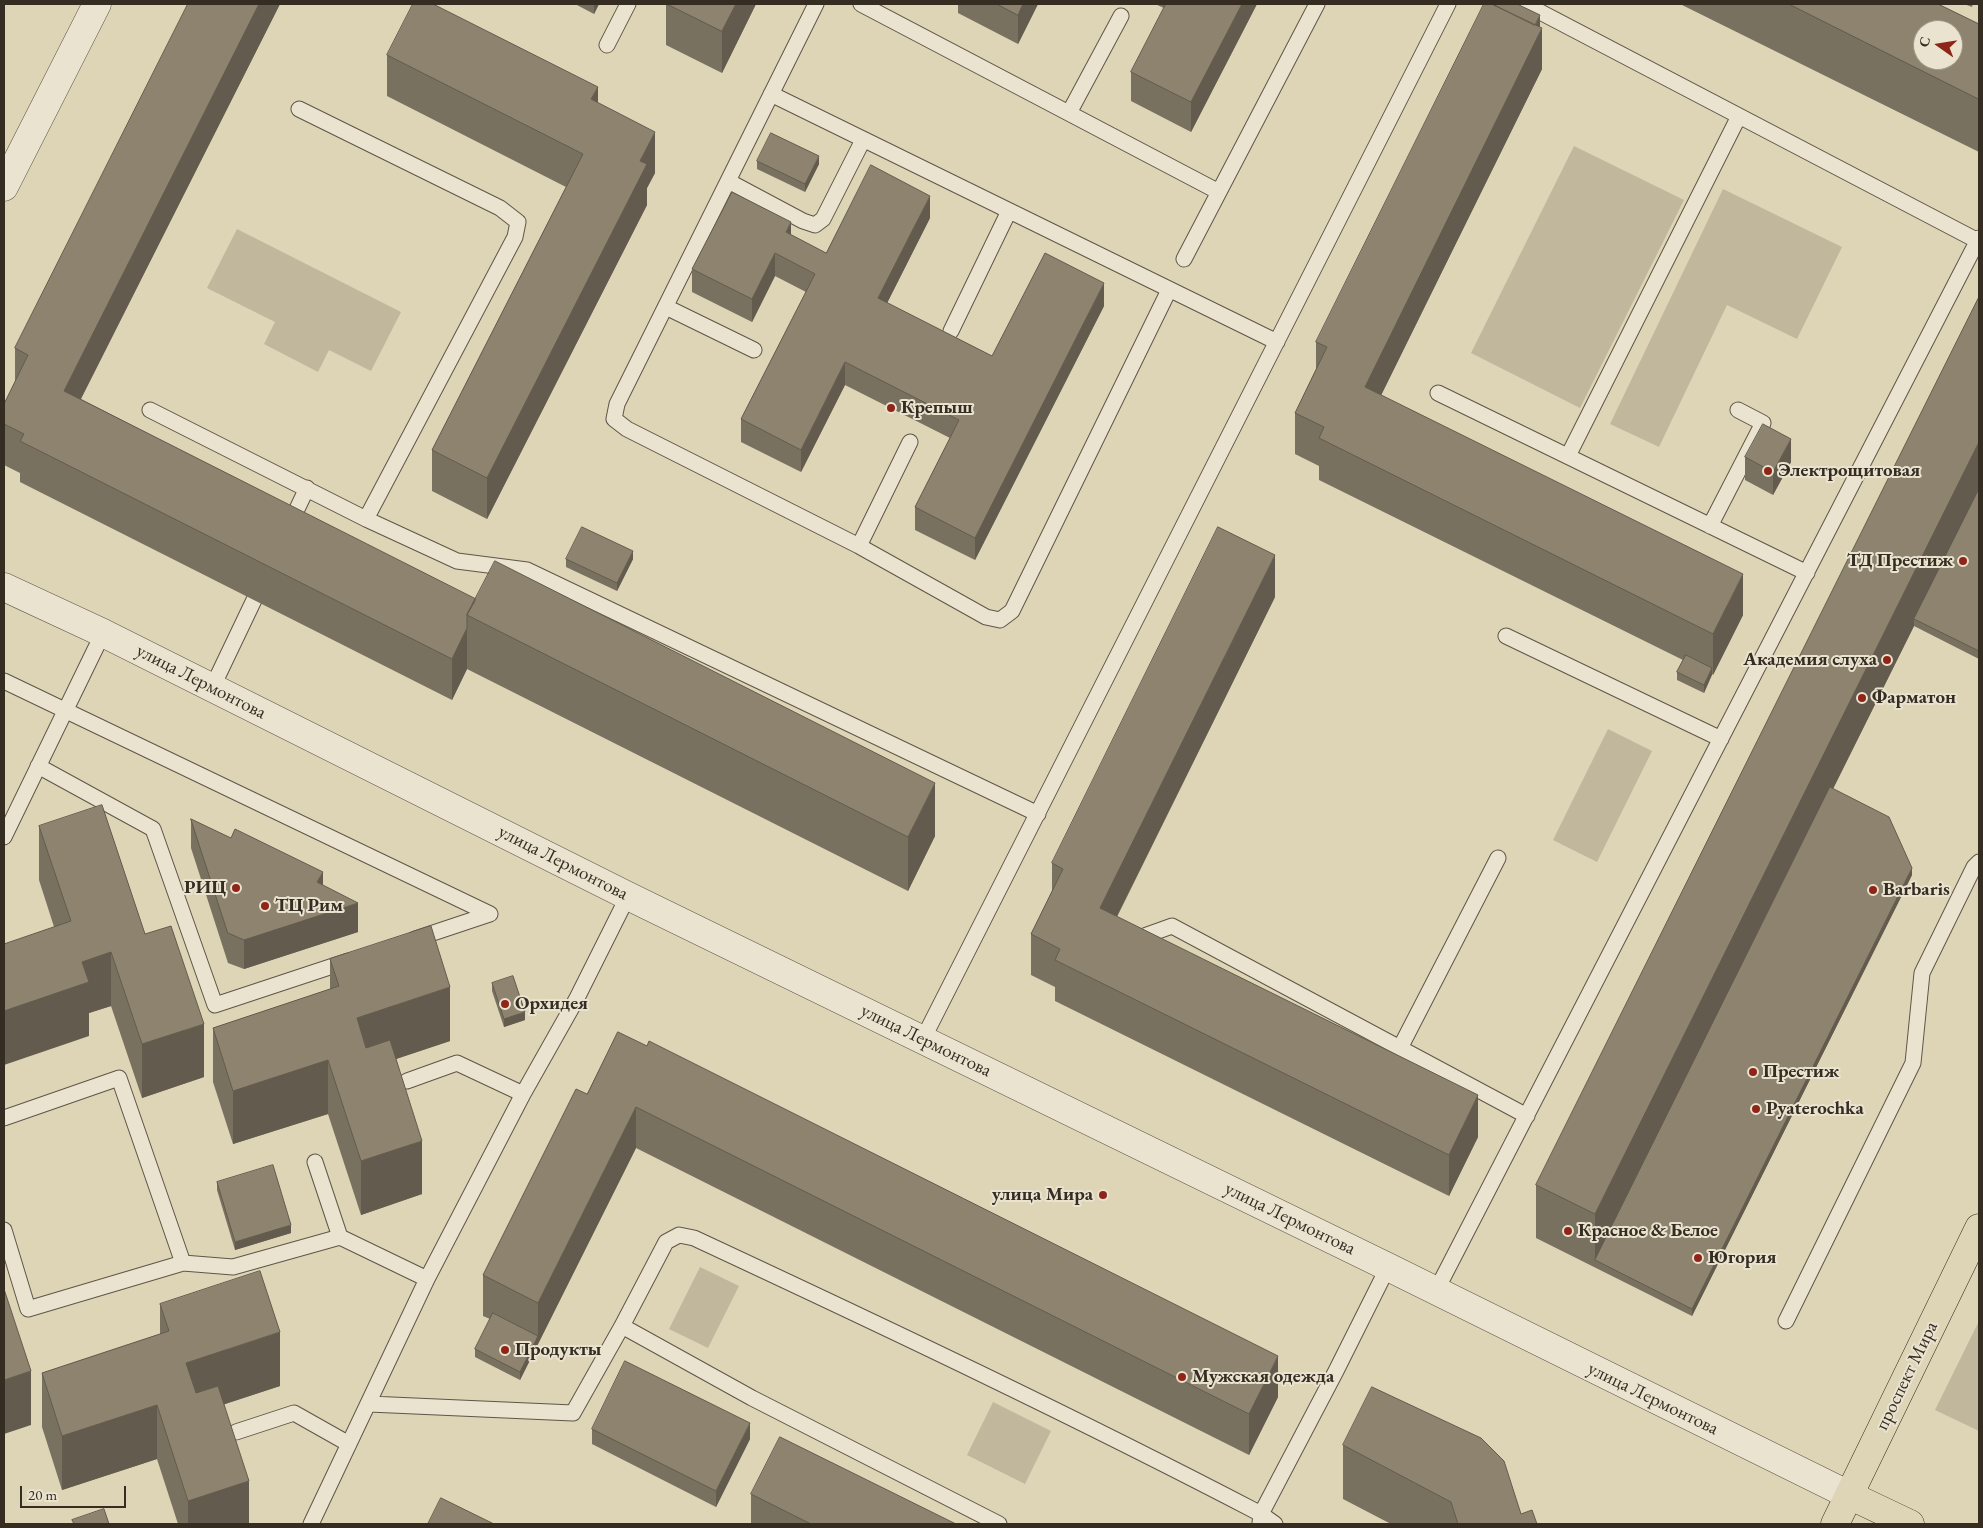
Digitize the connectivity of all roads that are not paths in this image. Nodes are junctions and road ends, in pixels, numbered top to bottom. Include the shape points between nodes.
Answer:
1 (97, 4) edge
2 (628, 4) edge
3 (816, 4) edge
4 (861, 4) edge
5 (1317, 4) edge
6 (1448, 4) edge
7 (1525, 4) edge
8 (1121, 16) dead end
9 (607, 45) dead end
10 (771, 94) junction
11 (299, 109) dead end
12 (1069, 113) junction
13 (1739, 116) junction
14 (863, 140) junction
15 (728, 181) junction
16 (4, 187) edge
17 (1219, 192) junction
18 (1009, 211) junction
19 (1978, 239) edge
20 (1184, 258) dead end
21 (1169, 290) junction
22 (666, 307) junction
23 (951, 331) dead end
24 (1277, 342) junction
25 (754, 350) dead end
26 (1438, 393) dead end
27 (150, 410) dead end
28 (1738, 410) dead end
29 (910, 442) dead end
30 (1568, 456) junction
31 (307, 488) junction
32 (366, 519) junction
33 (1710, 526) junction
34 (282, 542) edge
35 (859, 546) junction
36 (1807, 573) junction
37 (4, 587) edge
38 (254, 600) edge
39 (103, 633) junction
40 (1506, 636) dead end
41 (4, 681) edge
42 (212, 688) junction
43 (65, 710) junction
44 (1721, 739) junction
45 (38, 766) junction
46 (1038, 814) junction
47 (4, 837) edge
48 (1498, 858) dead end
49 (1979, 862) edge
50 (628, 896) junction
51 (1130, 941) edge
52 (401, 943) edge
53 (365, 955) edge
54 (923, 1039) junction
55 (1400, 1048) junction
56 (407, 1081) dead end
57 (523, 1094) junction
58 (1527, 1116) junction
59 (4, 1118) edge
60 (315, 1162) dead end
61 (1979, 1228) edge
62 (4, 1230) edge
63 (340, 1237) junction
64 (183, 1263) junction
65 (1388, 1267) junction
66 (428, 1279) junction
67 (1436, 1292) junction
68 (1786, 1321) dead end
69 (622, 1326) junction
70 (369, 1404) junction
71 (236, 1432) dead end
72 (350, 1444) junction
73 (1849, 1495) junction
74 (1261, 1519) edge
75 (311, 1524) edge
76 (999, 1524) edge
77 (1275, 1524) edge
78 (1836, 1524) edge
79 (1910, 1524) edge

1 - 16 street
2 - 9 lane
3 - 10 lane
4 - 12 lane
5 - 17 lane
6 - 24 lane
7 - 13 lane
8 - 12 lane
10 - 14 lane
10 - 15 lane
11 - 32 lane via 500,208 518,222 515,237
12 - 17 lane
13 - 19 lane
13 - 30 lane
14 - 15 lane via 823,218 815,225
14 - 18 lane
15 - 22 lane
17 - 20 lane
18 - 21 lane
18 - 23 lane
19 - 36 lane
21 - 24 lane
21 - 35 lane via 1012,611 1000,620 986,617
22 - 25 lane
22 - 35 lane via 617,404 614,419 627,429
24 - 46 lane
26 - 30 lane
27 - 31 lane
28 - 33 lane via 1763,423
29 - 35 lane
30 - 33 lane
31 - 32 lane
31 - 34 lane
32 - 46 lane via 457,561 527,570
33 - 36 lane
36 - 44 lane
37 - 39 street, улица Лермонтова
38 - 42 lane
39 - 42 street, улица Лермонтова
39 - 43 lane
40 - 44 lane
41 - 43 lane
42 - 50 street, улица Лермонтова
43 - 45 lane
43 - 52 lane via 490,914
44 - 58 lane
45 - 47 lane
45 - 53 lane via 153,828 215,1005
46 - 54 lane
48 - 55 lane
49 - 68 lane via 1922,973 1913,1063
50 - 54 street, улица Лермонтова
50 - 57 lane via 576,1000
51 - 55 lane via 1172,926
54 - 65 street, улица Лермонтова
55 - 58 lane
56 - 57 lane via 457,1064
57 - 66 lane
58 - 67 lane
59 - 64 lane via 118,1078
60 - 63 lane
61 - 73 main road, проспект Мира
62 - 64 lane via 28,1309
63 - 64 lane via 233,1267
63 - 66 lane
65 - 67 street, улица Лермонтова
65 - 74 lane
66 - 70 lane
67 - 73 street, улица Лермонтова
69 - 70 lane via 574,1413
69 - 74 lane via 666,1242 679,1235 694,1238 1139,1450
69 - 76 lane via 761,1402
70 - 72 lane
71 - 72 lane via 294,1413
72 - 75 lane
73 - 78 main road, проспект Мира
73 - 79 main road
74 - 77 lane

